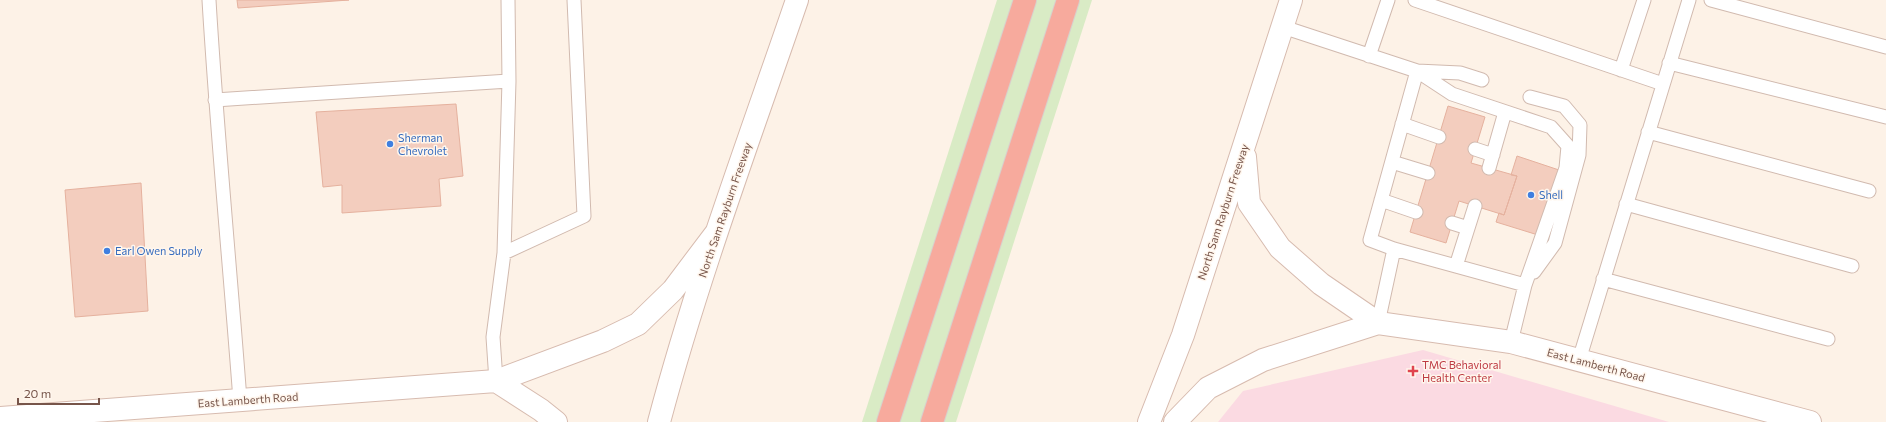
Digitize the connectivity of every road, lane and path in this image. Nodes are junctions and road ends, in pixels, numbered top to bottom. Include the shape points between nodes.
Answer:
1 (209, 0) edge
2 (508, 0) edge
3 (574, 0) edge
4 (797, 0) edge
5 (1024, 0) edge
6 (1068, 0) edge
7 (1291, 0) edge
8 (1388, 0) edge
9 (1415, 0) edge
10 (1644, 0) edge
11 (1689, 0) edge
12 (1711, 0) edge
13 (1283, 28) junction
14 (1886, 47) edge
15 (1369, 56) junction
16 (1669, 63) junction
17 (1621, 70) junction
18 (1417, 71) junction
19 (1482, 80) dead end
20 (509, 81) junction
21 (1663, 84) junction
22 (1530, 96) dead end
23 (215, 100) junction
24 (1505, 112) junction
25 (1886, 117) edge
26 (1402, 124) junction
27 (1648, 132) junction
28 (1439, 137) dead end
29 (1244, 145) junction
30 (1475, 149) dead end
31 (1492, 154) junction
32 (1392, 162) junction
33 (1489, 168) dead end
34 (1428, 173) dead end
35 (1869, 191) dead end
36 (1381, 200) junction
37 (1626, 204) junction
38 (1475, 206) dead end
39 (1416, 212) dead end
40 (1452, 223) dead end
41 (1468, 228) junction
42 (716, 234) junction
43 (1394, 249) junction
44 (504, 253) junction
45 (1456, 266) junction
46 (1852, 266) dead end
47 (1604, 279) junction
48 (1526, 285) junction
49 (1378, 323) junction
50 (1828, 339) dead end
51 (1510, 342) junction
52 (1579, 360) junction
53 (496, 381) junction
54 (240, 400) junction
55 (0, 418) edge
56 (556, 422) edge
57 (659, 422) edge
58 (888, 422) edge
59 (932, 422) edge
60 (1149, 422) edge
61 (1175, 422) edge
62 (1810, 422) edge

1 - 23 lane
2 - 20 lane
3 - 44 lane via 584,216
4 - 42 main road, North Sam Rayburn Freeway
5 - 58 highway
6 - 59 highway
7 - 13 main road, North Sam Rayburn Freeway
8 - 15 lane
9 - 17 lane
10 - 17 lane
11 - 16 lane
12 - 14 lane
13 - 15 lane
13 - 29 main road, North Sam Rayburn Freeway
15 - 18 lane
16 - 21 lane
16 - 25 lane
17 - 21 lane
18 - 19 lane via 1460,73
18 - 24 lane via 1452,94
18 - 26 lane
20 - 23 lane
20 - 44 lane
21 - 27 lane
22 - 48 lane via 1564,106 1580,125 1579,155 1555,243
23 - 54 lane
24 - 31 lane
24 - 48 lane via 1551,127 1568,146 1566,168
26 - 28 lane
26 - 32 lane
27 - 35 lane
27 - 37 lane
29 - 49 main road via 1249,203 1280,248 1320,284
29 - 60 main road, North Sam Rayburn Freeway via 1183,335
30 - 31 lane
31 - 33 lane
32 - 34 lane
32 - 36 lane
36 - 39 lane
36 - 43 lane via 1370,240
37 - 46 lane
37 - 47 lane
38 - 41 lane
40 - 41 lane
41 - 45 lane
42 - 53 main road, East Lamberth Road via 673,290 638,324 603,341
42 - 57 main road, North Sam Rayburn Freeway
43 - 45 lane
43 - 49 lane
44 - 53 lane via 493,337
45 - 48 lane
47 - 50 lane
47 - 52 lane
48 - 51 lane
49 - 51 main road, East Lamberth Road
49 - 61 main road via 1263,360 1208,388
51 - 52 main road, East Lamberth Road
52 - 62 main road, East Lamberth Road
53 - 54 main road, East Lamberth Road
53 - 56 main road
54 - 55 main road, East Lamberth Road

